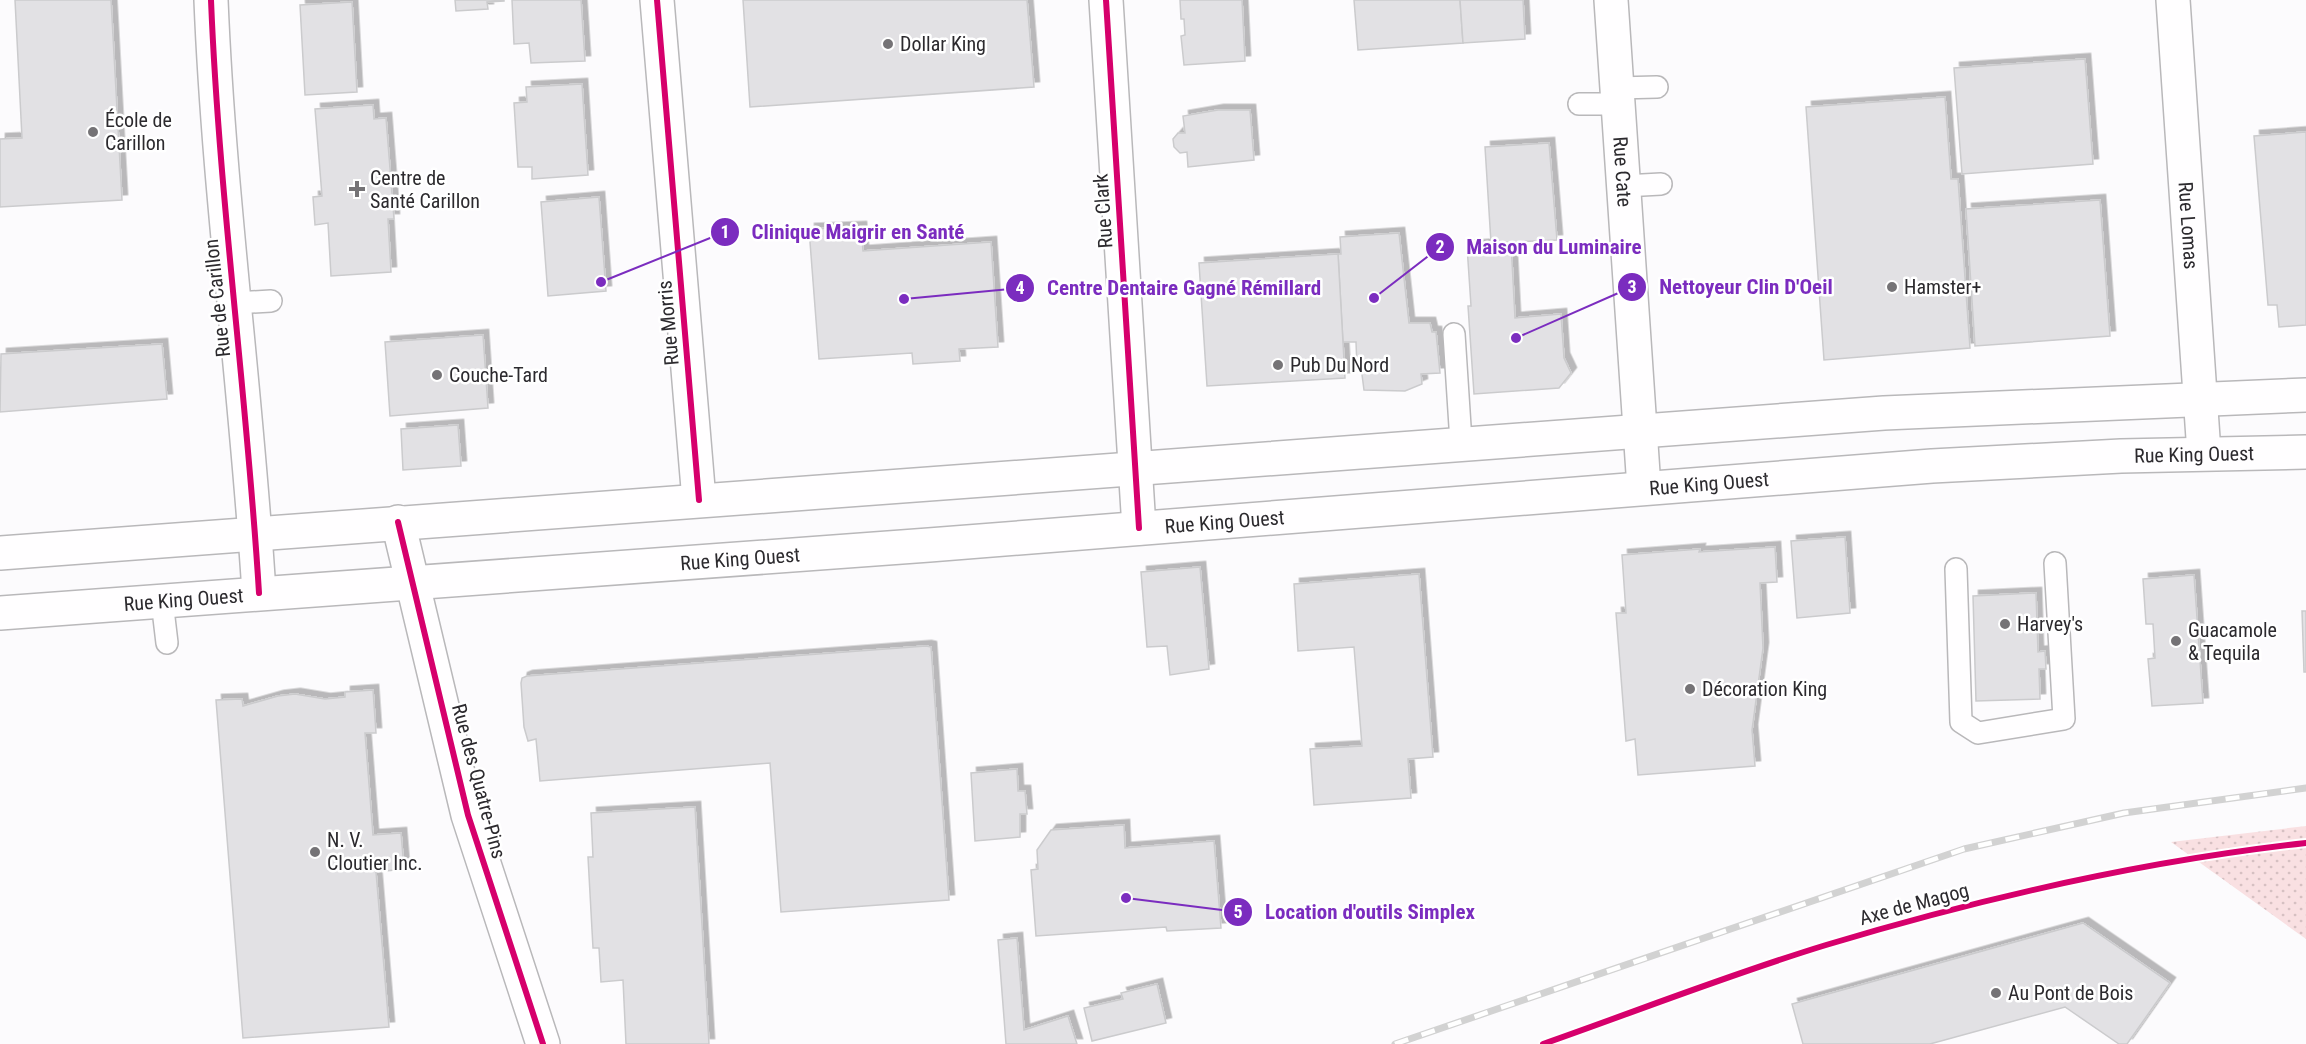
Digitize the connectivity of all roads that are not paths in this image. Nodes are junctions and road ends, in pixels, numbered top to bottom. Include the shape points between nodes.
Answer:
1 (211, 0) edge
2 (657, 0) edge
3 (1106, 0) edge
4 (1611, 0) edge
5 (2172, 0) edge
6 (1657, 87) dead end
7 (1618, 96) junction
8 (1579, 104) dead end
9 (1661, 184) dead end
10 (1624, 186) junction
11 (271, 301) dead end
12 (234, 303) junction
13 (1455, 334) dead end
14 (2306, 395) edge
15 (2200, 399) junction
16 (1641, 431) junction
17 (1461, 442) junction
18 (2306, 452) edge
19 (2204, 453) junction
20 (1135, 467) junction
21 (1644, 488) junction
22 (699, 500) junction
23 (398, 522) junction
24 (1139, 528) junction
25 (255, 533) junction
26 (0, 553) edge
27 (2055, 563) dead end
28 (1956, 569) dead end
29 (412, 582) junction
30 (259, 593) junction
31 (162, 601) junction
32 (0, 613) edge
33 (167, 643) dead end
34 (543, 1044) edge

1 - 12 main road, Rue de Carillon via 215,101
2 - 22 main road, Rue Morris
3 - 20 main road, Rue Clark
4 - 7 main road, Rue Cate
5 - 15 main road, Rue Lomas
6 - 7 lane
7 - 8 lane
7 - 10 main road, Rue Cate
9 - 10 lane
10 - 16 main road, Rue Cate
11 - 12 lane
12 - 25 main road, Rue de Carillon
13 - 17 lane
14 - 15 main road
15 - 16 main road via 1884,413
15 - 19 main road, Rue Lomas
16 - 17 main road
16 - 21 main road, Rue Cate
17 - 20 main road
18 - 19 main road, Rue King Ouest
19 - 21 main road, Rue King Ouest via 1932,466
20 - 22 main road
20 - 24 main road, Rue Clark
21 - 24 main road, Rue King Ouest
22 - 23 main road
23 - 25 main road
23 - 29 main road, Rue des Quatre-Pins
24 - 29 main road, Rue King Ouest
25 - 26 main road
25 - 30 main road, Rue de Carillon
27 - 28 lane via 2064,719 1978,733 1961,722
29 - 30 main road, Rue King Ouest
29 - 34 main road, Rue des Quatre-Pins via 468,815
30 - 31 main road, Rue King Ouest
31 - 32 main road, Rue King Ouest
31 - 33 lane

